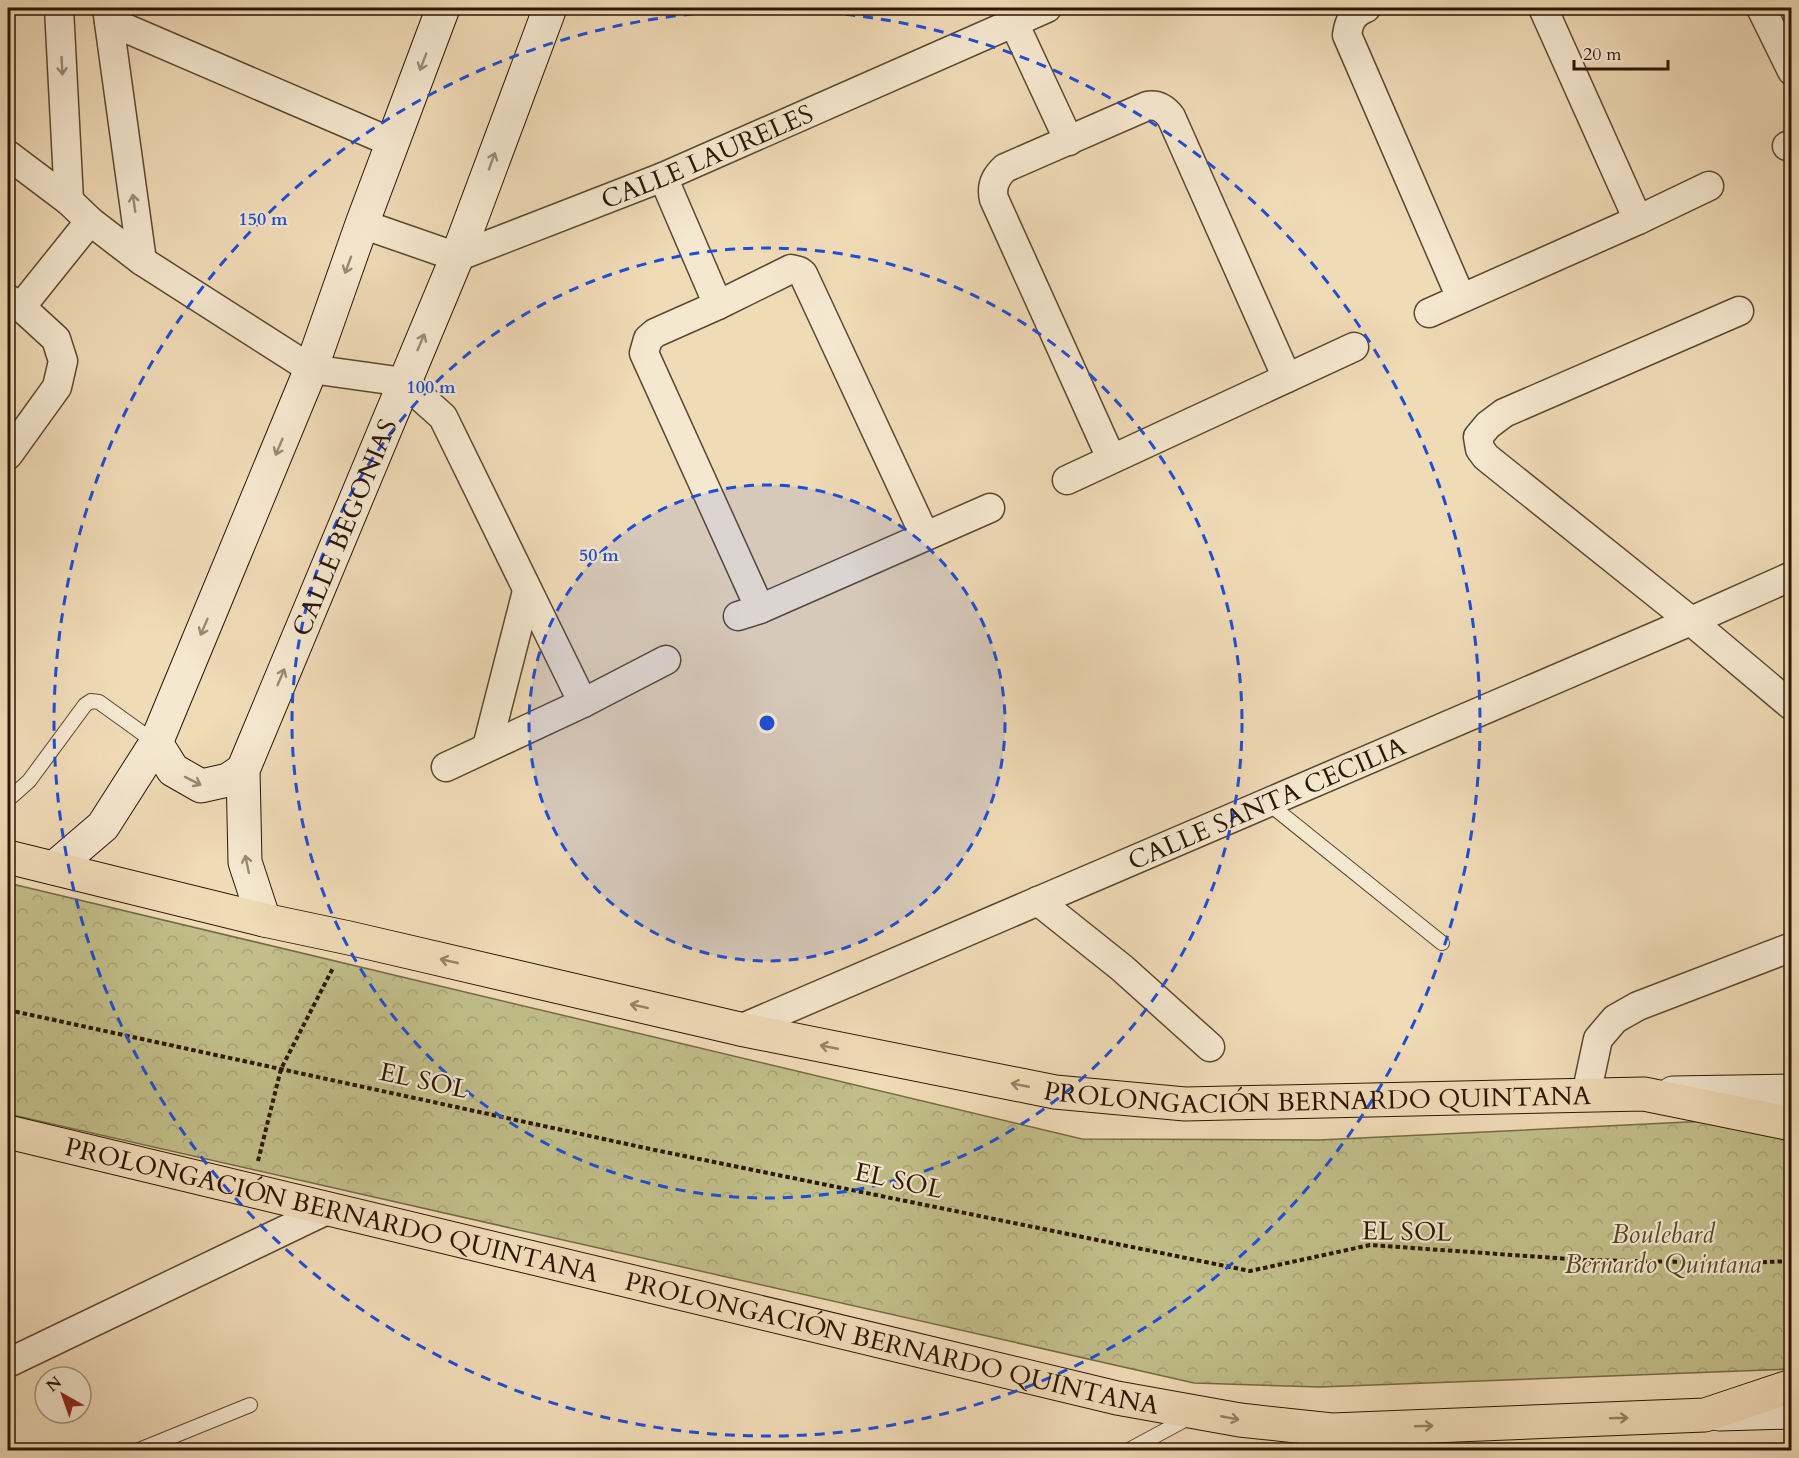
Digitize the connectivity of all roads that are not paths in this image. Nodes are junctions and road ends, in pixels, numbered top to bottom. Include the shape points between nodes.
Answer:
1 (59, 8) edge
2 (443, 8) edge
3 (550, 8) edge
4 (1047, 8) edge
5 (1366, 8) edge
6 (1543, 8) edge
7 (1761, 8) edge
8 (108, 14) edge
9 (1014, 23) junction
10 (1791, 71) edge
11 (1069, 141) junction
12 (393, 143) junction
13 (8, 155) edge
14 (663, 177) junction
15 (1709, 186) dead end
16 (69, 201) junction
17 (1638, 219) junction
18 (90, 221) junction
19 (362, 224) junction
20 (457, 257) junction
21 (142, 261) junction
22 (1461, 298) junction
23 (14, 303) edge
24 (718, 305) junction
25 (1739, 311) dead end
26 (1429, 313) dead end
27 (1354, 346) dead end
28 (311, 369) junction
29 (1287, 378) junction
30 (404, 382) junction
31 (8, 455) edge
32 (1112, 458) junction
33 (1066, 480) dead end
34 (990, 508) dead end
35 (925, 536) junction
36 (1791, 576) edge
37 (527, 591) junction
38 (1691, 621) junction
39 (666, 660) dead end
40 (584, 703) junction
41 (1791, 706) edge
42 (156, 743) junction
43 (487, 747) junction
44 (446, 767) dead end
45 (243, 770) junction
46 (8, 798) edge
47 (1268, 803) junction
48 (8, 857) edge
49 (54, 868) junction
50 (1038, 902) junction
51 (264, 920) junction
52 (1442, 943) dead end
53 (1791, 947) edge
54 (740, 1029) junction
55 (1210, 1047) dead end
56 (1791, 1091) edge
57 (1644, 1094) junction
58 (1586, 1095) junction
59 (1791, 1124) edge
60 (8, 1132) edge
61 (329, 1209) junction
62 (8, 1363) edge
63 (1791, 1386) edge
64 (250, 1405) dead end
65 (1198, 1412) junction
66 (1791, 1412) edge
67 (1705, 1415) junction
68 (139, 1450) edge
69 (1129, 1450) edge

1 -> 16 street
2 -> 12 street
20 -> 3 street, CALLE BEGONIAS
4 - 9 street, CALLE LAURELES
5 - 22 street via 1348,23 1347,35
6 - 17 street
7 - 10 street
8 - 12 street
21 -> 8 street
9 - 11 street
9 - 14 street, CALLE LAURELES
11 - 29 street via 1147,106 1160,107 1172,117
11 - 32 street via 1005,168 998,174 992,192
12 - 19 street
13 - 16 street
14 - 20 street, CALLE LAURELES
14 - 24 street
15 - 17 street
16 - 18 street
17 - 22 street
18 - 21 street
18 - 23 street
19 - 20 street
19 -> 28 street
30 -> 20 street, CALLE BEGONIAS
21 - 28 street
22 - 26 street
23 - 31 street via 56,339 63,361 57,387
24 - 35 street via 791,270 803,274
24 - 35 street via 655,333 648,339 644,353 749,612
25 - 38 street via 1504,413 1478,437 1486,457
27 - 29 street
28 - 30 street
28 -> 42 street
29 - 32 street
30 - 37 street via 443,417
45 -> 30 street, CALLE BEGONIAS
32 - 33 street
34 - 35 street
36 - 38 street, CALLE SANTA CECILIA
37 - 40 street
37 - 43 street
38 - 41 street
38 - 47 street, CALLE SANTA CECILIA
39 - 40 street
40 - 43 street
42 -> 45 street via 173,770 201,786 228,780
42 - 46 lane via 99,702 91,701 29,781
42 - 49 street via 103,826
43 - 44 street
51 -> 45 street, CALLE BEGONIAS via 245,862
47 - 50 street, CALLE SANTA CECILIA
47 - 52 lane
48 - 49 main road, PROLONGACIÓN BERNARDO QUINTANA
49 - 51 main road, PROLONGACIÓN BERNARDO QUINTANA
50 - 54 street, CALLE SANTA CECILIA
50 - 55 street via 1122,968
54 -> 51 main road, PROLONGACIÓN BERNARDO QUINTANA
53 - 58 street via 1638,1006 1615,1019 1598,1039
58 -> 54 main road, PROLONGACIÓN BERNARDO QUINTANA via 1185,1104 1055,1092
56 - 57 street, PROLONGACIÓN BERNARDO QUINTANA
57 - 58 main road, PROLONGACIÓN BERNARDO QUINTANA
57 - 59 main road
60 - 61 main road, PROLONGACIÓN BERNARDO QUINTANA
61 - 62 street
61 - 65 main road, PROLONGACIÓN BERNARDO QUINTANA via 1117,1398
63 - 67 main road
64 - 68 lane
65 -> 67 main road, PROLONGACIÓN BERNARDO QUINTANA via 1332,1430
65 - 69 lane
66 - 67 street, PROLONGACIÓN BERNARDO QUINTANA

